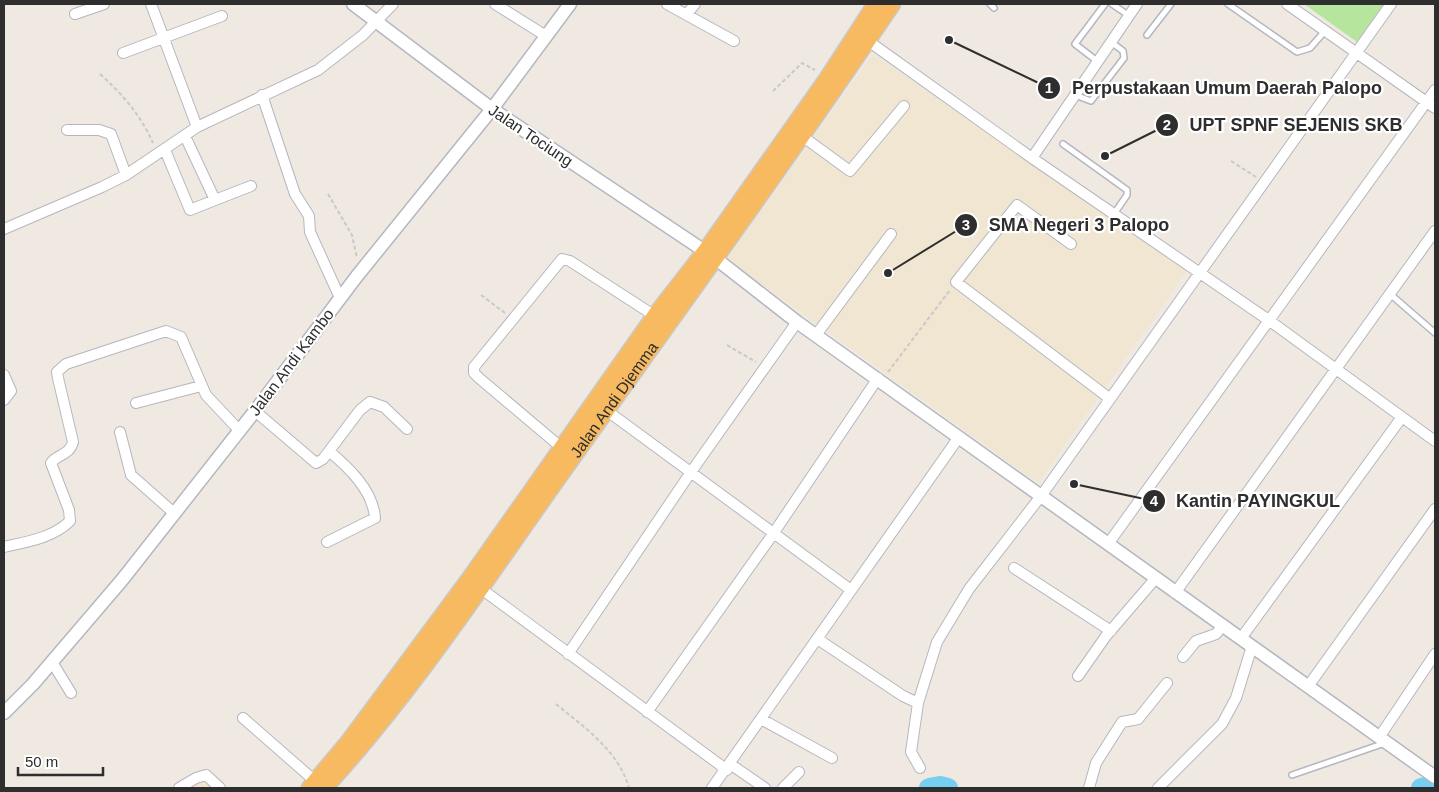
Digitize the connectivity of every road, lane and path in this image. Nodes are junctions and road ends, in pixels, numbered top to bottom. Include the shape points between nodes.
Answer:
1 (104, 4) edge
2 (151, 4) edge
3 (352, 4) edge
4 (393, 4) edge
5 (496, 4) edge
6 (570, 4) edge
7 (667, 4) edge
8 (694, 4) edge
9 (876, 4) edge
10 (892, 4) edge
11 (1105, 4) edge
12 (1112, 4) edge
13 (1137, 4) edge
14 (1171, 4) edge
15 (1228, 4) edge
16 (1288, 4) edge
17 (1391, 4) edge
18 (75, 14) dead end
19 (687, 14) junction
20 (1128, 15) junction
21 (222, 16) dead end
22 (376, 23) junction
23 (1326, 30) junction
24 (1147, 35) dead end
25 (546, 36) junction
26 (862, 37) junction
27 (164, 38) junction
28 (734, 41) dead end
29 (1110, 42) junction
30 (1357, 52) junction
31 (123, 53) dead end
32 (1097, 62) junction
33 (100, 74) dead end
34 (828, 78) junction
35 (1435, 90) edge
36 (773, 91) dead end
37 (262, 95) junction
38 (1074, 95) junction
39 (1431, 105) edge
40 (904, 106) dead end
41 (492, 109) junction
42 (197, 127) junction
43 (67, 130) dead end
44 (185, 136) junction
45 (802, 136) junction
46 (1063, 144) dead end
47 (162, 152) junction
48 (1032, 158) junction
49 (1231, 161) dead end
50 (126, 175) junction
51 (1264, 182) junction
52 (251, 186) dead end
53 (328, 194) dead end
54 (216, 200) junction
55 (1113, 214) junction
56 (4, 230) edge
57 (1435, 231) edge
58 (892, 234) dead end
59 (1071, 244) dead end
60 (710, 255) junction
61 (1201, 272) junction
62 (357, 276) junction
63 (956, 282) junction
64 (481, 294) dead end
65 (1390, 294) junction
66 (340, 298) junction
67 (655, 316) junction
68 (512, 320) junction
69 (1270, 321) junction
70 (797, 322) junction
71 (1435, 333) edge
72 (816, 335) junction
73 (726, 345) dead end
74 (764, 368) junction
75 (1336, 369) junction
76 (4, 375) edge
77 (879, 379) junction
78 (201, 386) junction
79 (1110, 398) junction
80 (4, 400) edge
81 (136, 403) dead end
82 (606, 410) junction
83 (255, 411) junction
84 (1402, 416) junction
85 (407, 429) dead end
86 (239, 430) junction
87 (120, 432) dead end
88 (959, 437) junction
89 (1435, 441) edge
90 (562, 448) junction
91 (329, 451) junction
92 (691, 472) junction
93 (1041, 496) junction
94 (1435, 509) edge
95 (174, 513) junction
96 (774, 534) junction
97 (327, 542) dead end
98 (1108, 544) junction
99 (4, 547) edge
100 (1014, 568) dead end
101 (1155, 579) junction
102 (474, 584) junction
103 (851, 590) junction
104 (1175, 593) junction
105 (1223, 625) junction
106 (1111, 630) junction
107 (1242, 637) junction
108 (819, 640) junction
109 (1252, 646) junction
110 (568, 654) junction
111 (1183, 657) dead end
112 (1435, 657) edge
113 (52, 662) junction
114 (1078, 676) dead end
115 (1167, 683) dead end
116 (1309, 685) junction
117 (71, 693) dead end
118 (918, 703) junction
119 (556, 704) dead end
120 (647, 712) junction
121 (4, 713) edge
122 (243, 718) dead end
123 (760, 719) junction
124 (1384, 739) junction
125 (832, 758) dead end
126 (728, 767) junction
127 (920, 768) dead end
128 (799, 772) dead end
129 (1292, 775) dead end
130 (1435, 777) edge
131 (316, 786) edge
132 (179, 788) edge
133 (220, 788) edge
134 (629, 788) edge
135 (712, 788) edge
136 (764, 788) edge
137 (783, 788) edge
138 (1089, 788) edge
139 (1158, 788) edge

1 - 18 street
2 - 27 street
3 - 22 street, Jalan Tociung
4 - 22 street
5 - 25 street
6 - 25 street, Jalan Andi Kambo
7 - 19 street
8 - 19 street
9 - 26 highway, Jalan Andi Djemma
10 - 26 highway, Jalan Andi Djemma
11 - 32 lane via 1075,44
12 - 20 lane
13 - 20 street
14 - 24 lane
15 - 23 lane via 1297,52 1310,48
16 - 23 street
17 - 30 street
19 - 28 street
20 - 29 street
21 - 27 street
22 - 37 street via 327,64
22 - 41 street, Jalan Tociung
23 - 30 street
25 - 41 street, Jalan Andi Kambo
26 - 34 highway, Jalan Andi Djemma
26 - 45 highway, Jalan Andi Djemma
26 - 48 street
27 - 31 street
27 - 42 street
29 - 32 street
29 - 38 lane via 1123,51 1124,58 1091,101
30 - 39 street
30 - 51 street
32 - 38 street
33 - 47 path via 124,96
34 - 36 path via 803,62
34 - 60 highway, Jalan Andi Djemma
35 - 39 street
37 - 42 street
37 - 66 street via 295,194 309,216 310,232
38 - 48 street
39 - 69 street
40 - 45 street via 851,171
41 - 60 street, Jalan Tociung
41 - 62 street, Jalan Andi Kambo
42 - 44 street
43 - 50 street via 99,130 111,134
44 - 47 street
44 - 54 street
45 - 60 highway, Jalan Andi Djemma
46 - 55 lane via 1127,190 1127,195
47 - 50 street
47 - 54 street via 190,210
48 - 55 street
49 - 51 path
50 - 56 street
51 - 61 street
52 - 54 street
53 - 62 path via 353,238
55 - 61 street
57 - 65 street
58 - 72 street
59 - 63 street via 1017,205
60 - 67 highway, Jalan Andi Djemma
60 - 70 street, Jalan Tociung
60 - 82 highway, Jalan Andi Djemma
61 - 69 street
61 - 79 street
62 - 66 street, Jalan Andi Kambo
63 - 77 path
63 - 79 street
64 - 68 path
65 - 71 lane
65 - 75 street
66 - 83 street, Jalan Andi Kambo
67 - 68 street via 562,259
67 - 90 highway, Jalan Andi Djemma
68 - 90 street via 474,366 474,372
69 - 75 street
69 - 98 street
70 - 72 street, Jalan Tociung
70 - 74 street
72 - 77 street, Jalan Tociung
73 - 74 path
74 - 92 street
75 - 84 street
75 - 104 street
76 - 80 street via 11,390
77 - 88 street, Jalan Tociung
77 - 96 street
78 - 81 street
78 - 86 street
78 - 99 street via 181,337 172,332 157,334 60,368 58,378 73,442 67,453 54,458 51,463 70,521 46,536
79 - 93 street
82 - 92 street
82 - 102 highway, Jalan Andi Djemma
83 - 86 street, Jalan Andi Kambo
83 - 91 street via 316,463
84 - 89 street
84 - 107 street
85 - 91 street via 384,407 370,402 360,410
86 - 95 street, Jalan Andi Kambo
87 - 95 street via 131,475
88 - 93 street, Jalan Tociung
88 - 103 street
90 - 102 highway, Jalan Andi Djemma
91 - 97 street via 354,473 375,518
92 - 96 street
92 - 110 street
93 - 98 street, Jalan Tociung
93 - 118 street via 984,568 937,642
94 - 116 street
95 - 113 street, Jalan Andi Kambo
96 - 103 street
96 - 120 street
98 - 101 street, Jalan Tociung
100 - 106 street
101 - 104 street, Jalan Tociung
101 - 106 street
102 - 110 street
102 - 131 highway, Jalan Andi Djemma via 353,747
103 - 108 street
104 - 105 street, Jalan Tociung
105 - 107 street, Jalan Tociung
105 - 111 street via 1216,634 1196,641
106 - 114 street
107 - 109 street, Jalan Tociung
108 - 118 street
108 - 123 street
109 - 116 street, Jalan Tociung
109 - 139 street via 1230,714
110 - 120 street
112 - 124 street
113 - 117 street
113 - 121 street, Jalan Andi Kambo
115 - 138 street via 1138,718 1122,722 1096,763
116 - 124 street, Jalan Tociung
118 - 127 street via 911,752
119 - 134 path via 603,743 620,766
120 - 126 street
122 - 131 street
123 - 125 street
123 - 126 street
124 - 129 lane
124 - 130 street, Jalan Tociung
126 - 135 street
126 - 136 street
128 - 137 street
132 - 133 street via 202,775

